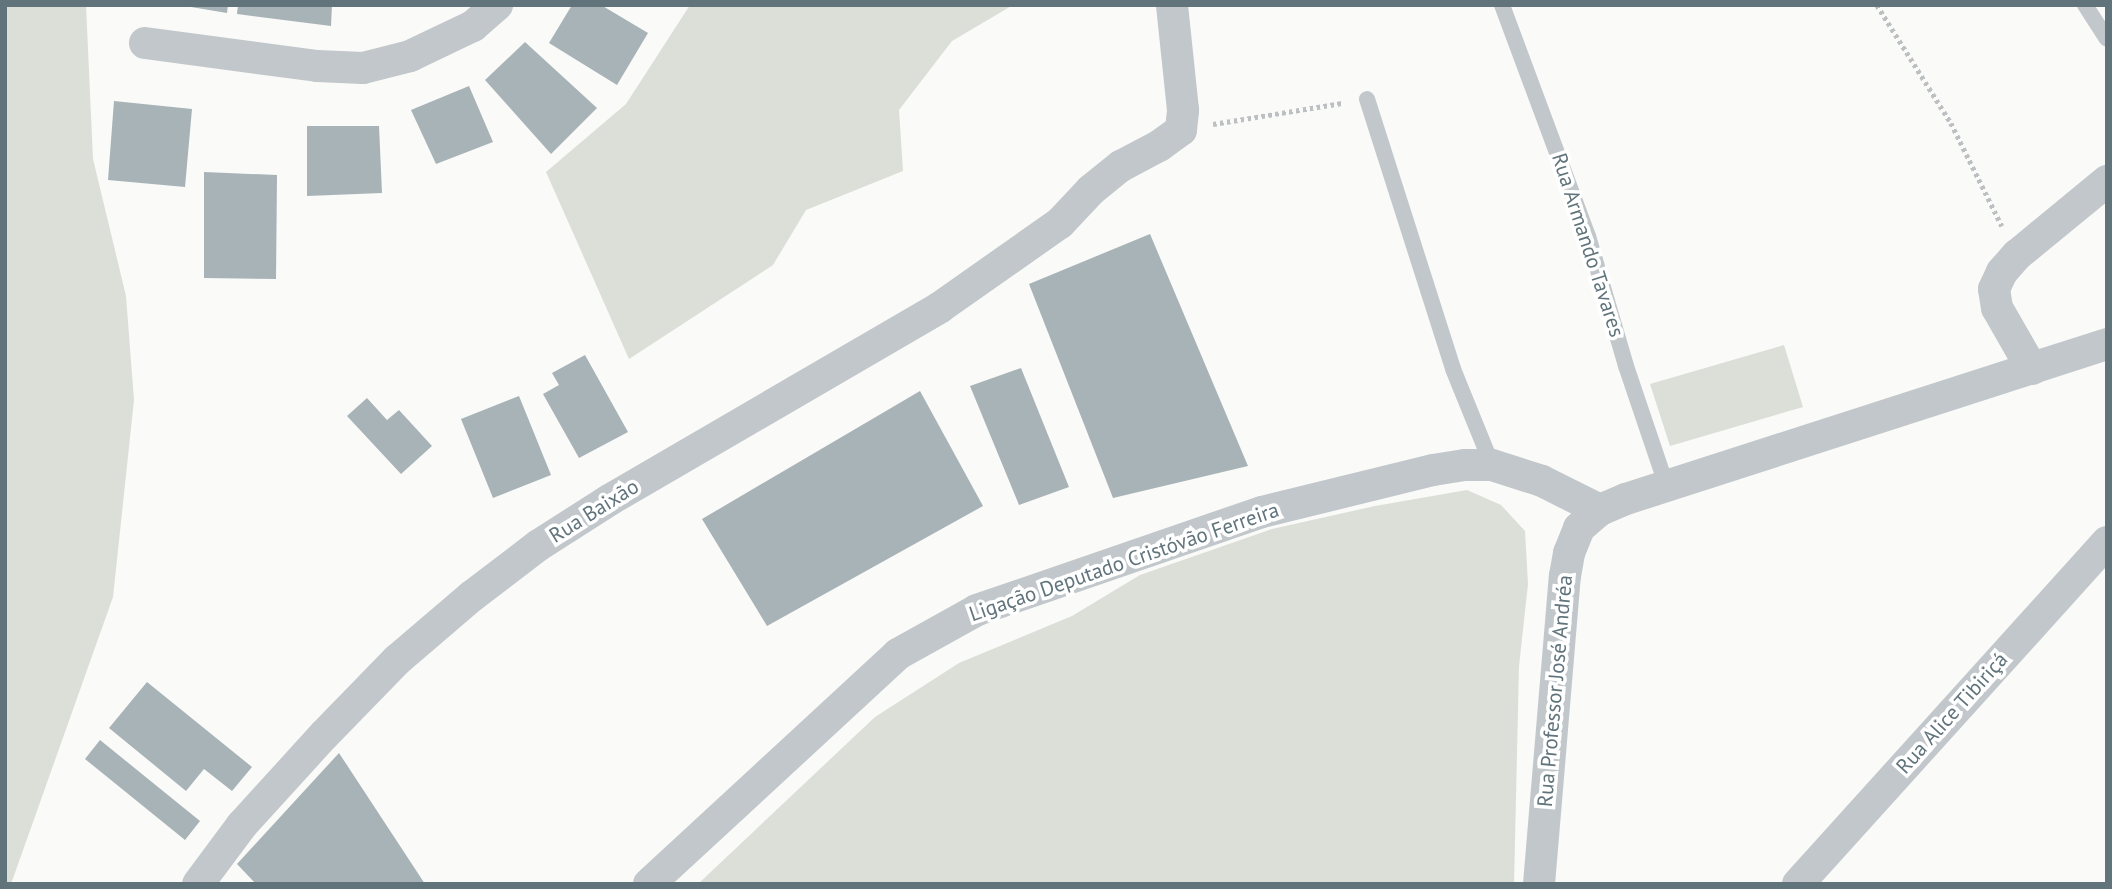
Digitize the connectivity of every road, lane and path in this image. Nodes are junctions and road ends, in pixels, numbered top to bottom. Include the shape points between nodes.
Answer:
1 (497, 5) edge
2 (1172, 5) edge
3 (1502, 5) edge
4 (1877, 5) edge
5 (2085, 5) edge
6 (2107, 39) edge
7 (145, 43) dead end
8 (1367, 99) joint
9 (1181, 130) junction
10 (2107, 181) edge
11 (2017, 255) junction
12 (2107, 344) edge
13 (2032, 369) junction
14 (1492, 466) junction
15 (1667, 487) junction
16 (1600, 510) junction
17 (2107, 542) edge
18 (198, 884) edge
19 (649, 884) edge
20 (1538, 884) edge
21 (1798, 884) edge

1 - 7 street via 473,26 410,56 363,68
2 - 9 street
3 - 15 lane, Rua Armando Tavares via 1588,236
4 - 11 path via 1951,123
5 - 6 lane
8 - 9 path
8 - 14 lane via 1453,369
9 - 18 street, Rua Baixão via 1121,166 1060,223 939,308 601,505 472,596 397,660 324,735 242,825
10 - 11 street
11 - 13 street via 1994,289 1997,308
12 - 13 street
13 - 15 street
14 - 16 street, Ligação Deputado Cristóvão Ferreira via 1542,481
14 - 19 street, Ligação Deputado Cristóvão Ferreira via 1433,470 1262,512 977,610 898,654
15 - 16 street
16 - 20 street, Rua Professor José Andréa via 1578,528 1569,553
17 - 21 street, Rua Alice Tibiriçá

